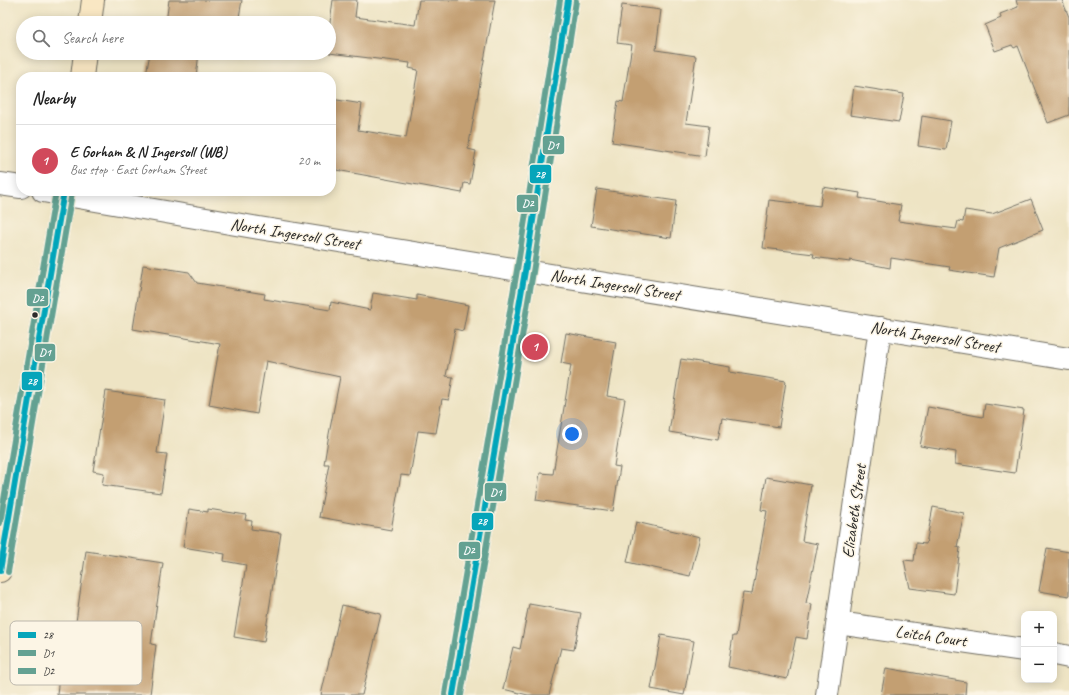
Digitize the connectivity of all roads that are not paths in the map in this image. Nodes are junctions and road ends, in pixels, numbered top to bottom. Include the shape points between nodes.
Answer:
1 (93, 0) edge
2 (568, 0) edge
3 (91, 16) edge
4 (84, 60) edge
5 (83, 72) edge
6 (0, 184) edge
7 (16, 186) edge
8 (56, 196) edge
9 (75, 196) edge
10 (525, 271) junction
11 (880, 328) junction
12 (1069, 359) edge
13 (0, 571) edge
14 (838, 623) junction
15 (1021, 650) edge
16 (1057, 654) edge
17 (1069, 656) edge
18 (453, 695) edge
19 (827, 695) edge

1 - 3 main road
2 - 10 main road
4 - 5 main road
6 - 7 street
8 - 13 main road
9 - 10 street, North Ingersoll Street via 212,221
10 - 11 street, North Ingersoll Street
10 - 18 main road
11 - 12 street, North Ingersoll Street
11 - 14 street, Elizabeth Street
14 - 15 street, Leitch Court
14 - 19 street, Elizabeth Street
16 - 17 street

